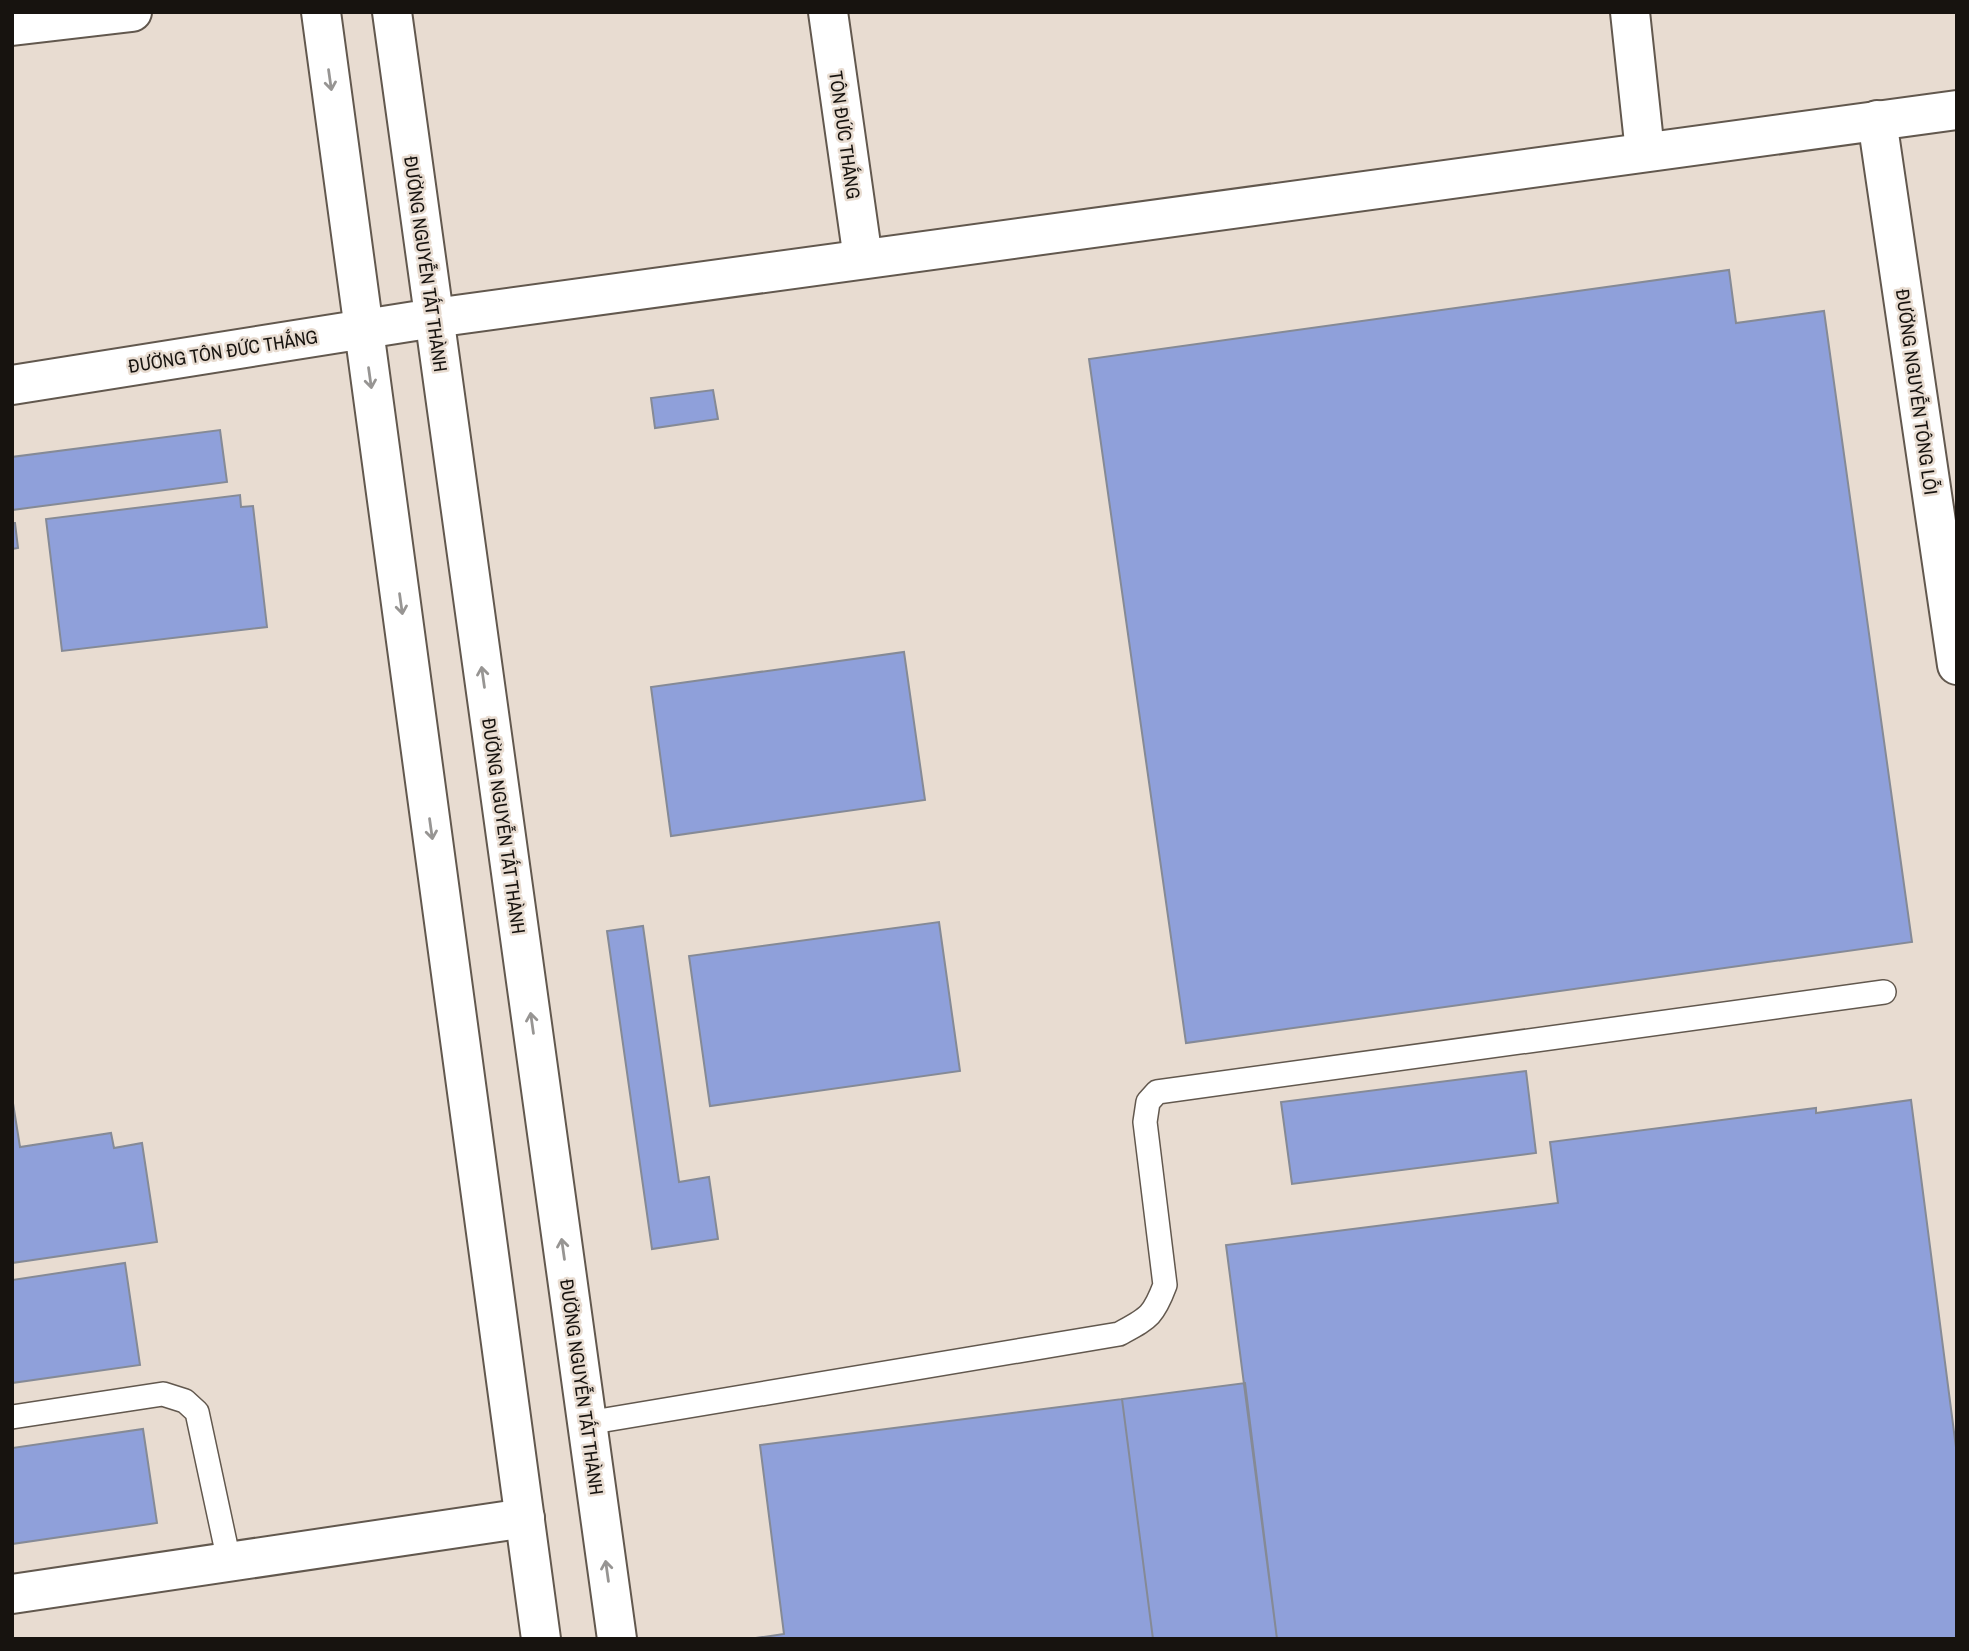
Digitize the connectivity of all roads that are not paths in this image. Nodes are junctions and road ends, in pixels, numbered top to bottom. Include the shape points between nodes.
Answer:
1 (132, 12) edge
2 (321, 12) edge
3 (392, 12) edge
4 (828, 12) edge
5 (1630, 12) edge
6 (12, 26) edge
7 (1957, 110) edge
8 (1877, 120) junction
9 (1645, 152) junction
10 (863, 259) junction
11 (433, 318) junction
12 (363, 328) junction
13 (12, 385) edge
14 (1957, 665) edge
15 (1884, 992) dead end
16 (12, 1417) edge
17 (587, 1423) junction
18 (525, 1518) junction
19 (229, 1561) junction
20 (12, 1594) edge
21 (541, 1639) edge
22 (617, 1639) edge

1 - 6 main road
2 -> 12 main road
3 - 11 main road, ĐƯỜNG NGUYỄN TẤT THÀNH
4 - 10 main road, TÔN ĐỨC THẮNG
5 - 9 main road
7 - 8 main road, ĐƯỜNG TÔN ĐỨC THẮNG
8 - 9 main road, ĐƯỜNG TÔN ĐỨC THẮNG
8 - 14 main road, ĐƯỜNG NGUYỄN TÔNG LỖI
9 - 10 main road, ĐƯỜNG TÔN ĐỨC THẮNG
10 - 11 main road, ĐƯỜNG TÔN ĐỨC THẮNG
11 - 12 main road, ĐƯỜNG TÔN ĐỨC THẮNG
17 -> 11 main road, ĐƯỜNG NGUYỄN TẤT THÀNH
12 - 13 main road, ĐƯỜNG TÔN ĐỨC THẮNG
12 -> 18 main road
15 - 17 lane via 1157,1092 1148,1102 1145,1122 1165,1285 1155,1310 1145,1320 1119,1334
16 - 19 lane via 163,1394 185,1401 197,1412
22 -> 17 main road, ĐƯỜNG NGUYỄN TẤT THÀNH
18 - 19 main road
18 - 21 main road
19 - 20 main road

